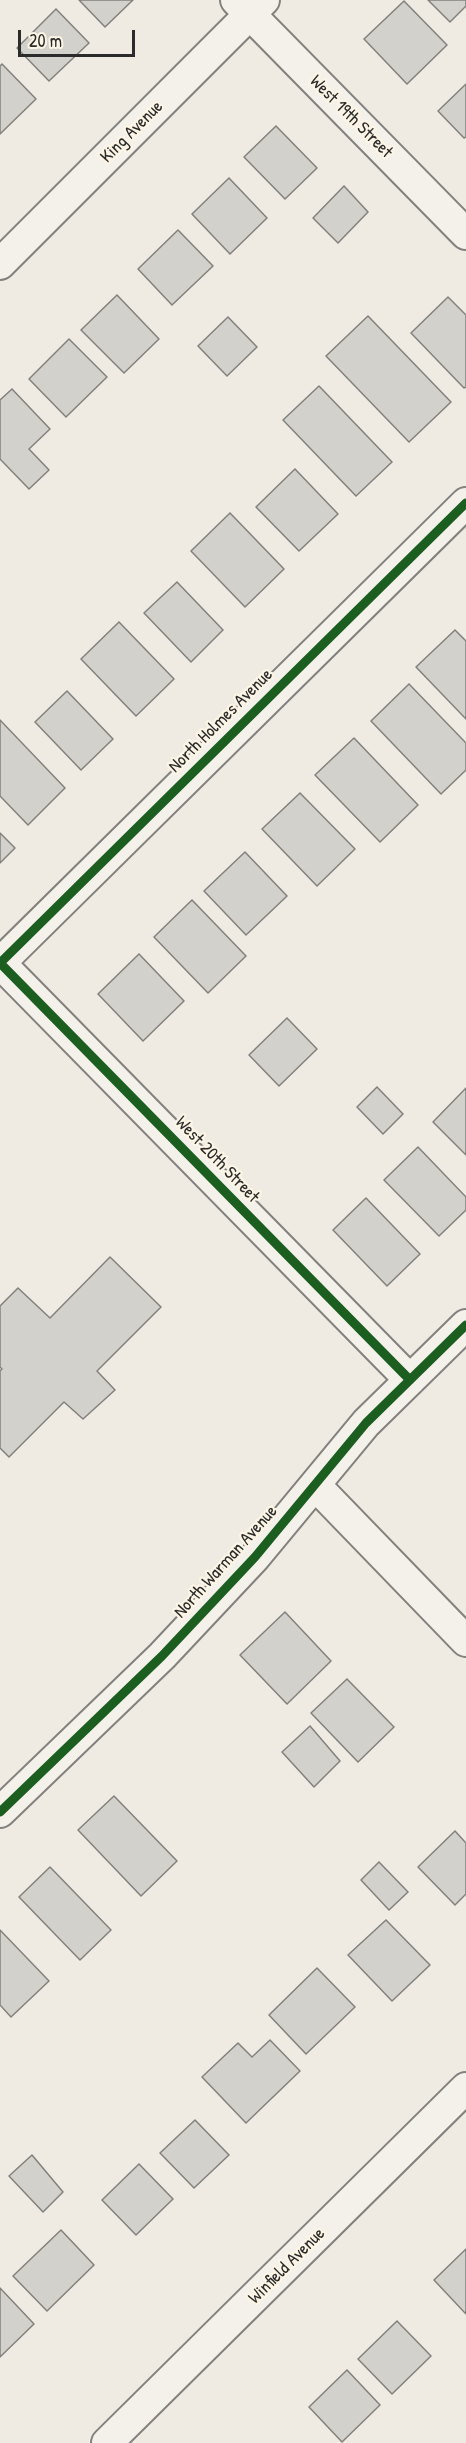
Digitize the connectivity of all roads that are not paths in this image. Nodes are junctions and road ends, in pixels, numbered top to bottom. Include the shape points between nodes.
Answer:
1 (250, 5) edge
2 (466, 234) edge
3 (0, 264) edge
4 (466, 503) edge
5 (0, 963) edge
6 (466, 1325) edge
7 (410, 1380) junction
8 (315, 1486) junction
9 (466, 1641) edge
10 (0, 1812) edge
11 (466, 2088) edge
12 (107, 2443) edge

1 - 2 street, West 19th Street
1 - 3 street, King Avenue
4 - 5 street, North Holmes Avenue
5 - 7 street, West 20th Street
6 - 7 street, North Warman Avenue
7 - 8 street, North Warman Avenue via 366,1423
8 - 9 street
8 - 10 street, North Warman Avenue via 162,1656
11 - 12 street, Winfield Avenue

